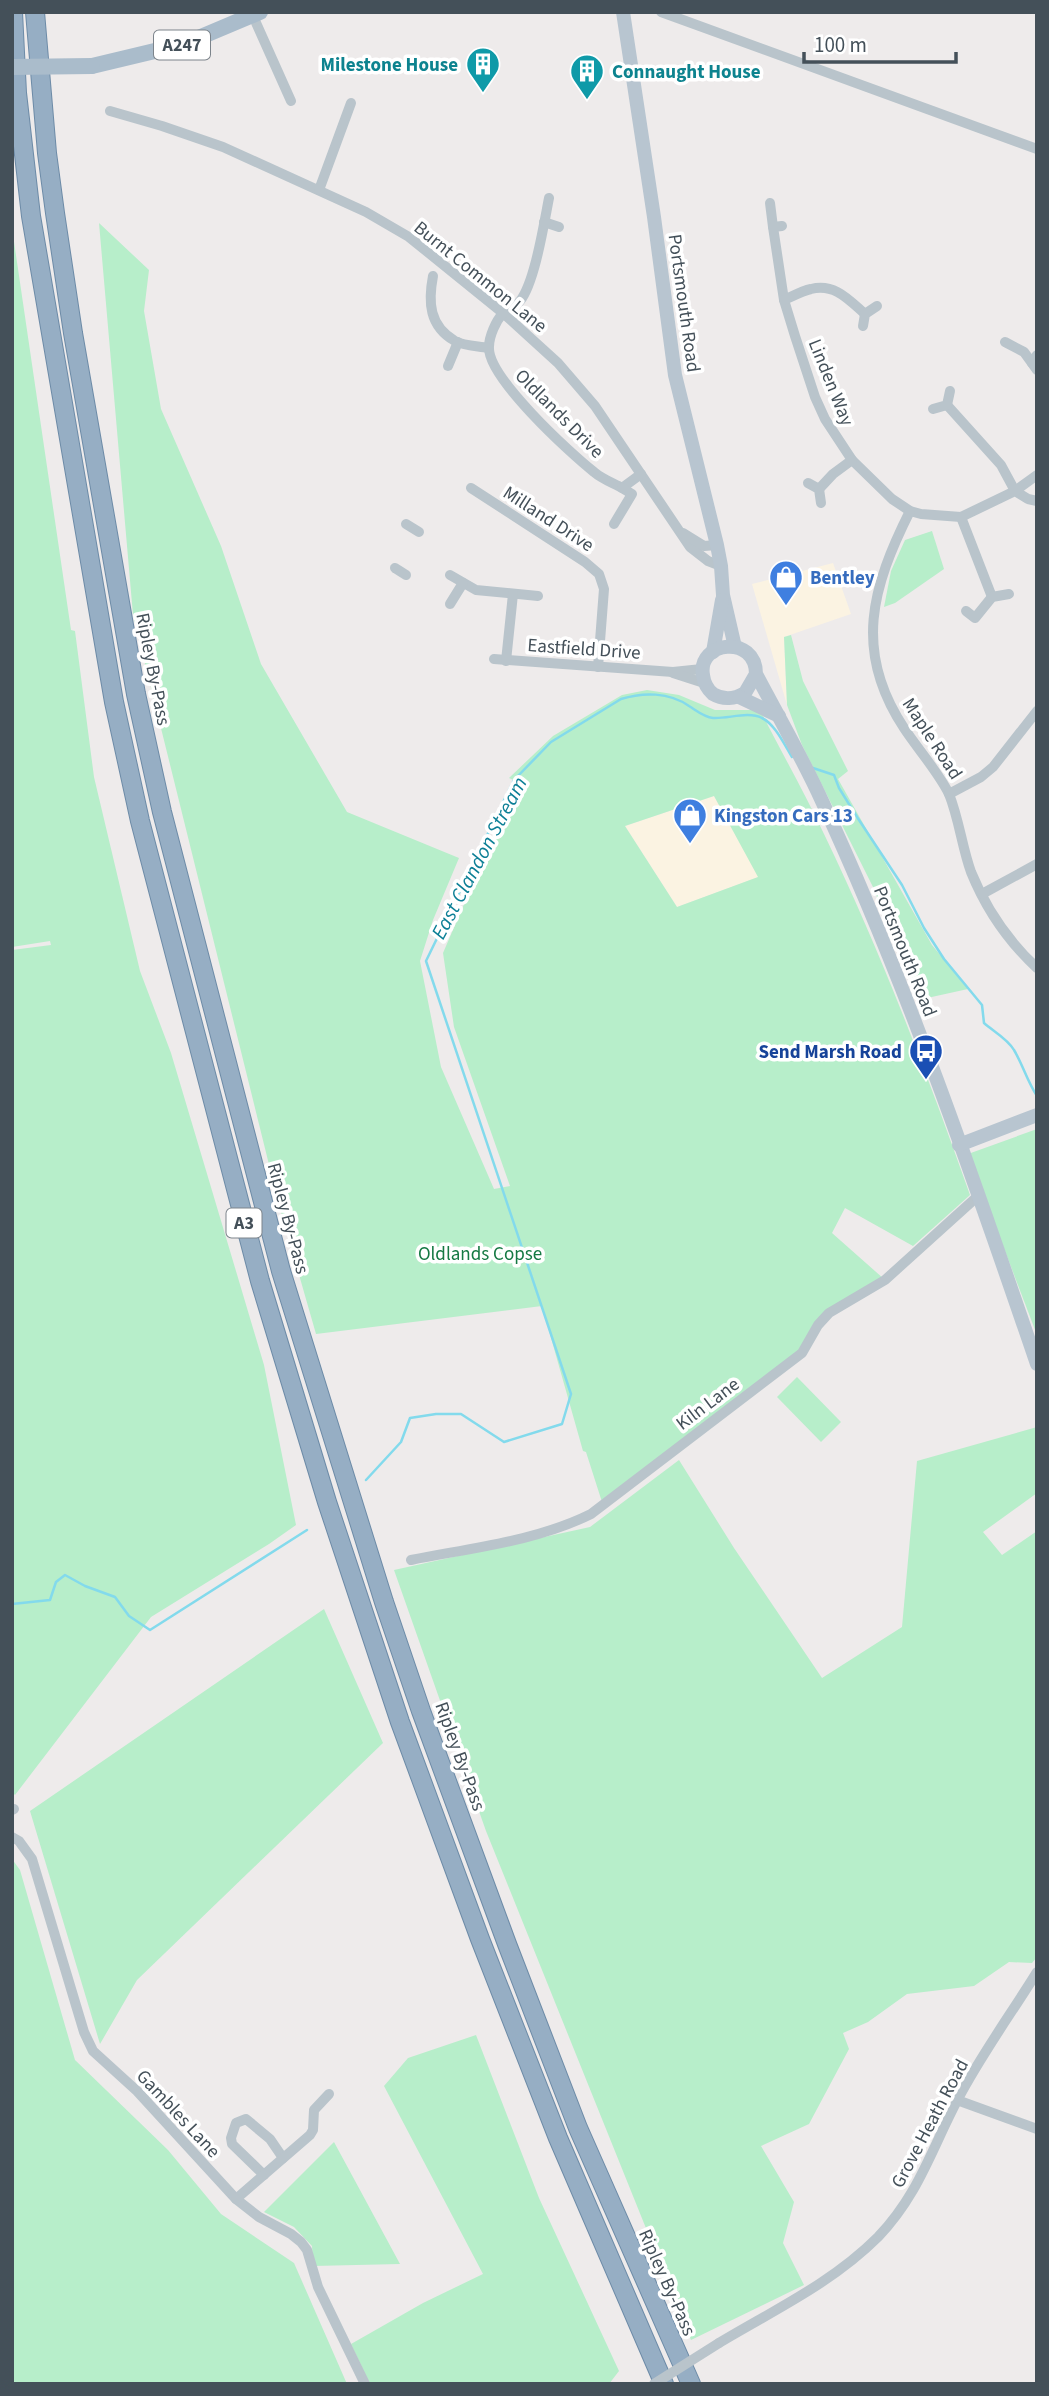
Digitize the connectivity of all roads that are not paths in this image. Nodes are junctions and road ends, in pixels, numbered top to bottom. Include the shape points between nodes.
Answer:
1 (13, 12) edge
2 (35, 12) edge
3 (662, 12) edge
4 (626, 13) edge
5 (256, 14) edge
6 (12, 67) edge
7 (291, 101) dead end
8 (351, 103) dead end
9 (110, 111) dead end
10 (1037, 149) edge
11 (319, 190) junction
12 (550, 198) dead end
13 (770, 203) dead end
14 (544, 222) junction
15 (559, 227) dead end
16 (433, 276) dead end
17 (784, 300) junction
18 (877, 306) dead end
19 (503, 313) junction
20 (865, 314) junction
21 (863, 326) dead end
22 (458, 342) junction
23 (1005, 342) dead end
24 (488, 348) junction
25 (1035, 363) edge
26 (448, 366) dead end
27 (950, 391) dead end
28 (947, 405) junction
29 (933, 409) dead end
30 (852, 460) junction
31 (642, 474) junction
32 (1037, 475) edge
33 (808, 483) dead end
34 (471, 488) dead end
35 (622, 488) junction
36 (819, 489) junction
37 (1015, 491) junction
38 (1037, 501) edge
39 (821, 503) dead end
40 (910, 511) junction
41 (961, 517) junction
42 (406, 524) dead end
43 (614, 524) dead end
44 (680, 530) junction
45 (419, 532) dead end
46 (717, 545) junction
47 (721, 566) junction
48 (395, 568) dead end
49 (406, 575) dead end
50 (450, 575) dead end
51 (463, 583) junction
52 (513, 594) junction
53 (1009, 594) dead end
54 (723, 595) junction
55 (538, 596) dead end
56 (992, 597) junction
57 (450, 604) dead end
58 (966, 611) dead end
59 (735, 647) junction
60 (713, 652) junction
61 (494, 659) dead end
62 (506, 661) junction
63 (598, 667) junction
64 (756, 674) junction
65 (703, 676) junction
66 (739, 696) junction
67 (1037, 711) edge
68 (780, 716) junction
69 (948, 794) junction
70 (1037, 864) edge
71 (982, 894) junction
72 (1037, 968) edge
73 (1037, 1115) edge
74 (959, 1145) junction
75 (978, 1196) junction
76 (1037, 1364) edge
77 (411, 1560) dead end
78 (12, 1837) edge
79 (1037, 1972) edge
80 (329, 2094) dead end
81 (957, 2100) junction
82 (1037, 2129) edge
83 (283, 2158) junction
84 (264, 2175) junction
85 (236, 2199) junction
86 (365, 2384) edge
87 (654, 2384) edge
88 (664, 2384) edge
89 (691, 2384) edge

1 - 88 highway, A3 via 31,216 114,702 140,821 260,1281 405,1735 558,2138
2 - 89 highway, Ripley By-Pass / A3 via 57,226 136,694 162,812 281,1271 421,1711 578,2128
3 - 10 street
4 - 46 main road, Portsmouth Road via 675,375
5 - 6 main road, A247, bridge via 184,44 96,66
5 - 7 street
8 - 11 street
9 - 11 street, Burnt Common Lane via 223,147
11 - 19 street, Burnt Common Lane via 408,237
12 - 14 street
13 - 17 street, Linden Way via 778,226
14 - 15 street
14 - 19 street via 530,283 520,302
16 - 22 street via 430,305 434,320
17 - 20 street via 825,288 841,292
17 - 30 street, Linden Way via 815,397
18 - 20 street
19 - 24 street
19 - 31 street, Burnt Common Lane via 578,385
20 - 21 street
22 - 24 street
22 - 26 street
23 - 25 street
24 - 35 street, Oldlands Drive via 504,382 531,412 571,453
27 - 28 street
28 - 29 street
28 - 37 street via 1001,466
30 - 36 street
30 - 40 street, Linden Way
31 - 35 street
31 - 44 street, Burnt Common Lane
32 - 37 street, Linden Way
33 - 36 street
34 - 63 street, Milland Drive via 599,574 604,589
35 - 43 street via 632,494
36 - 39 street
37 - 38 street
37 - 41 street, Linden Way
40 - 41 street, Linden Way
40 - 69 street, Maple Road via 880,580 873,619 875,655 893,711
41 - 56 street
42 - 45 street
44 - 46 street, Burnt Common Lane via 704,546
44 - 47 street, Burnt Common Lane via 697,554
46 - 47 main road, Portsmouth Road
47 - 54 main road, Portsmouth Road
48 - 49 street
50 - 51 street
51 - 52 street via 476,590
51 - 57 street
52 - 55 street
52 - 62 street
53 - 56 street
54 - 59 main road, Portsmouth Road
54 - 60 main road, Portsmouth Road
56 - 58 street via 975,618
59 - 60 main road
59 - 64 main road, Portsmouth Road via 752,658
60 - 65 main road, Portsmouth Road
61 - 62 street, Eastfield Drive
62 - 63 street, Eastfield Drive
63 - 65 street, Eastfield Drive
64 - 66 main road
64 - 68 main road, Portsmouth Road
65 - 66 main road via 718,696
66 - 68 main road
67 - 69 street via 993,768
68 - 74 main road, Portsmouth Road via 857,880
69 - 71 street, Maple Road
70 - 71 street
71 - 72 street, Maple Road via 1017,949
73 - 74 main road
74 - 75 main road, Portsmouth Road
75 - 76 main road, Portsmouth Road
75 - 77 street, Kiln Lane via 885,1280 829,1313 802,1353 591,1514 528,1535
78 - 85 street, Gambles Lane via 32,1859 88,2043
79 - 81 street, Grove Heath Road
80 - 83 street via 314,2110 310,2135
81 - 82 street
81 - 87 street, Grove Heath Road, bridge via 908,2201 877,2238 836,2274
83 - 84 street
83 - 84 street via 270,2139 246,2119 239,2120 232,2144
84 - 85 street
85 - 86 street, Gambles Lane via 292,2234 307,2250 318,2287

